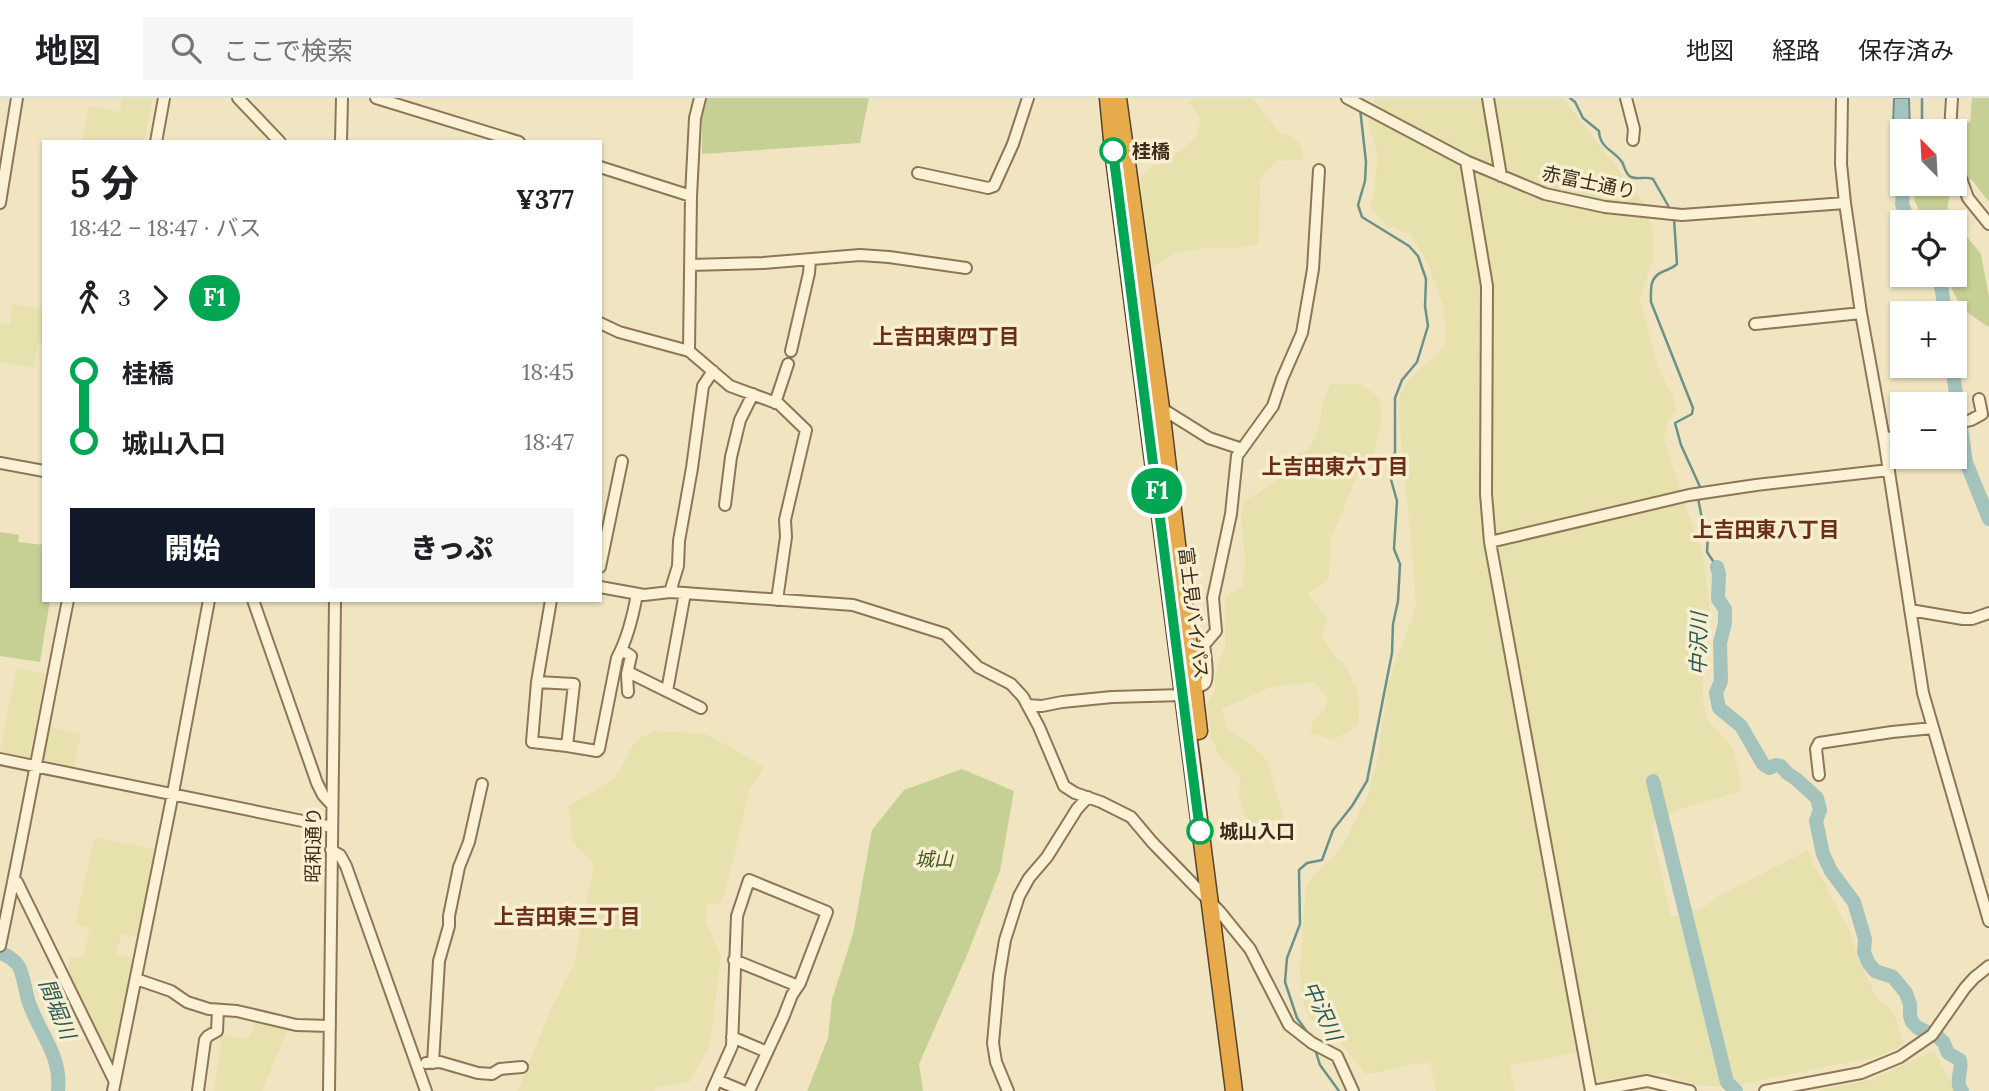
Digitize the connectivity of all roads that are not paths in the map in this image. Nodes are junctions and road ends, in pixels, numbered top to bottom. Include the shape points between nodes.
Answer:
1 (17, 98) edge
2 (164, 98) edge
3 (238, 98) edge
4 (342, 98) edge
5 (376, 98) edge
6 (700, 98) edge
7 (1028, 98) edge
8 (1108, 98) edge
9 (1118, 98) edge
10 (1347, 98) edge
11 (1488, 98) edge
12 (1626, 98) edge
13 (1842, 98) edge
14 (1952, 98) edge
15 (1951, 119) edge
16 (156, 140) edge
17 (278, 140) edge
18 (341, 140) edge
19 (512, 140) edge
20 (1633, 140) dead end
21 (1466, 161) junction
22 (602, 168) edge
23 (1319, 170) dead end
24 (918, 173) dead end
25 (1501, 176) junction
26 (1967, 195) edge
27 (691, 196) junction
28 (0, 203) edge
29 (1845, 203) junction
30 (1989, 224) edge
31 (810, 260) junction
32 (690, 265) junction
33 (966, 268) dead end
34 (1861, 313) junction
35 (602, 324) edge
36 (1755, 324) dead end
37 (689, 351) junction
38 (791, 351) dead end
39 (788, 364) dead end
40 (713, 371) junction
41 (752, 394) junction
42 (1979, 399) dead end
43 (775, 403) junction
44 (1161, 408) junction
45 (1967, 422) edge
46 (1890, 438) edge
47 (1884, 439) junction
48 (1242, 449) junction
49 (622, 461) dead end
50 (0, 463) edge
51 (1889, 470) junction
52 (42, 471) edge
53 (725, 505) dead end
54 (1490, 542) junction
55 (602, 557) edge
56 (602, 587) edge
57 (670, 592) junction
58 (685, 593) junction
59 (637, 594) junction
60 (777, 600) junction
61 (68, 602) edge
62 (209, 602) edge
63 (254, 602) edge
64 (335, 602) edge
65 (551, 602) edge
66 (1910, 610) junction
67 (1989, 613) edge
68 (622, 650) junction
69 (628, 672) junction
70 (537, 682) junction
71 (667, 691) junction
72 (1188, 691) junction
73 (628, 692) dead end
74 (1027, 705) junction
75 (701, 708) dead end
76 (1933, 728) junction
77 (567, 746) junction
78 (0, 760) edge
79 (35, 766) junction
80 (1819, 775) dead end
81 (482, 783) dead end
82 (173, 793) junction
83 (1088, 797) junction
84 (332, 805) junction
85 (332, 827) junction
86 (331, 850) junction
87 (14, 880) junction
88 (1215, 906) junction
89 (1989, 921) edge
90 (1, 943) edge
91 (734, 960) junction
92 (1989, 966) edge
93 (136, 979) junction
94 (798, 986) junction
95 (218, 1010) junction
96 (330, 1026) junction
97 (732, 1037) junction
98 (767, 1052) junction
99 (433, 1063) junction
100 (416, 1064) junction
101 (522, 1067) dead end
102 (717, 1080) junction
103 (114, 1087) edge
104 (198, 1091) edge
105 (328, 1091) edge
106 (426, 1091) edge
107 (712, 1091) edge
108 (743, 1091) edge
109 (749, 1091) edge
110 (1008, 1091) edge
111 (1234, 1091) edge
112 (1244, 1091) edge
113 (1353, 1091) edge
114 (1592, 1091) edge
115 (1690, 1091) edge
116 (1765, 1091) edge

1 - 28 street
2 - 16 street
3 - 17 street
4 - 18 street
5 - 19 street
6 - 27 street
7 - 24 street via 994,186
8 - 72 highway, 富士見バイパス
9 - 44 highway, 富士見バイパス
10 - 21 street, 赤富士通り
11 - 25 street
12 - 20 street
13 - 29 street
14 - 15 street
21 - 25 street, 赤富士通り
21 - 54 street via 1487,286
22 - 27 street
23 - 48 street via 1313,269 1302,334 1273,406
25 - 29 street, 赤富士通り via 1545,194 1605,207 1682,215
26 - 30 street
27 - 32 street
29 - 34 street
31 - 32 street
31 - 33 street via 860,255
31 - 38 street
32 - 37 street
34 - 36 street
34 - 47 street
35 - 37 street
37 - 40 street
39 - 43 street
40 - 41 street via 730,386
40 - 57 street via 704,386 678,566
41 - 43 street
41 - 53 street via 731,457
42 - 45 street via 1982,414
43 - 60 street via 806,430 785,520
44 - 48 street via 1209,438
44 - 72 highway, 富士見バイパス
46 - 47 street
47 - 51 street
48 - 72 street via 1237,456 1231,514 1213,598 1216,632 1204,645 1205,683
49 - 55 street
50 - 52 street
51 - 54 street via 1689,495
51 - 66 street
54 - 114 street
56 - 59 street
57 - 58 street
57 - 59 street
58 - 60 street
58 - 71 street
59 - 68 street
60 - 74 street via 853,605 945,634 978,667 1012,684
61 - 79 street
62 - 82 street
63 - 84 street via 317,783
64 - 84 street, 昭和通り
65 - 70 street
66 - 67 street via 1963,619
66 - 76 street
68 - 69 street via 631,656
68 - 77 street via 599,749
69 - 71 street
69 - 73 street
70 - 77 street via 533,742
70 - 77 street via 574,684
71 - 75 street
72 - 74 street
72 - 88 highway, 富士見バイパス
74 - 83 street via 1064,786
76 - 80 street via 1819,743
76 - 89 street
78 - 79 street
79 - 82 street
79 - 87 street
81 - 99 street via 439,961
82 - 85 street
82 - 93 street
83 - 88 street via 1131,817
83 - 110 street via 1029,878 1005,940 993,1043
84 - 85 street, 昭和通り
85 - 86 street, 昭和通り
86 - 96 street, 昭和通り
86 - 100 street via 346,866
87 - 90 street
87 - 103 street
88 - 111 highway, 富士見バイパス
88 - 112 highway, 富士見バイパス
88 - 113 street via 1250,949 1289,1025 1337,1056
91 - 94 street
91 - 94 street via 737,916 749,880 827,912
91 - 97 street
92 - 116 street via 1965,988 1931,1035 1900,1057 1861,1073
93 - 95 street
93 - 103 street
94 - 98 street
95 - 96 street via 296,1025
95 - 104 street via 217,1031 205,1040
96 - 105 street, 昭和通り
97 - 98 street
97 - 102 street
98 - 109 street
99 - 100 street
99 - 101 street via 492,1074
100 - 106 street
102 - 107 street
102 - 108 street
114 - 115 street via 1647,1081

